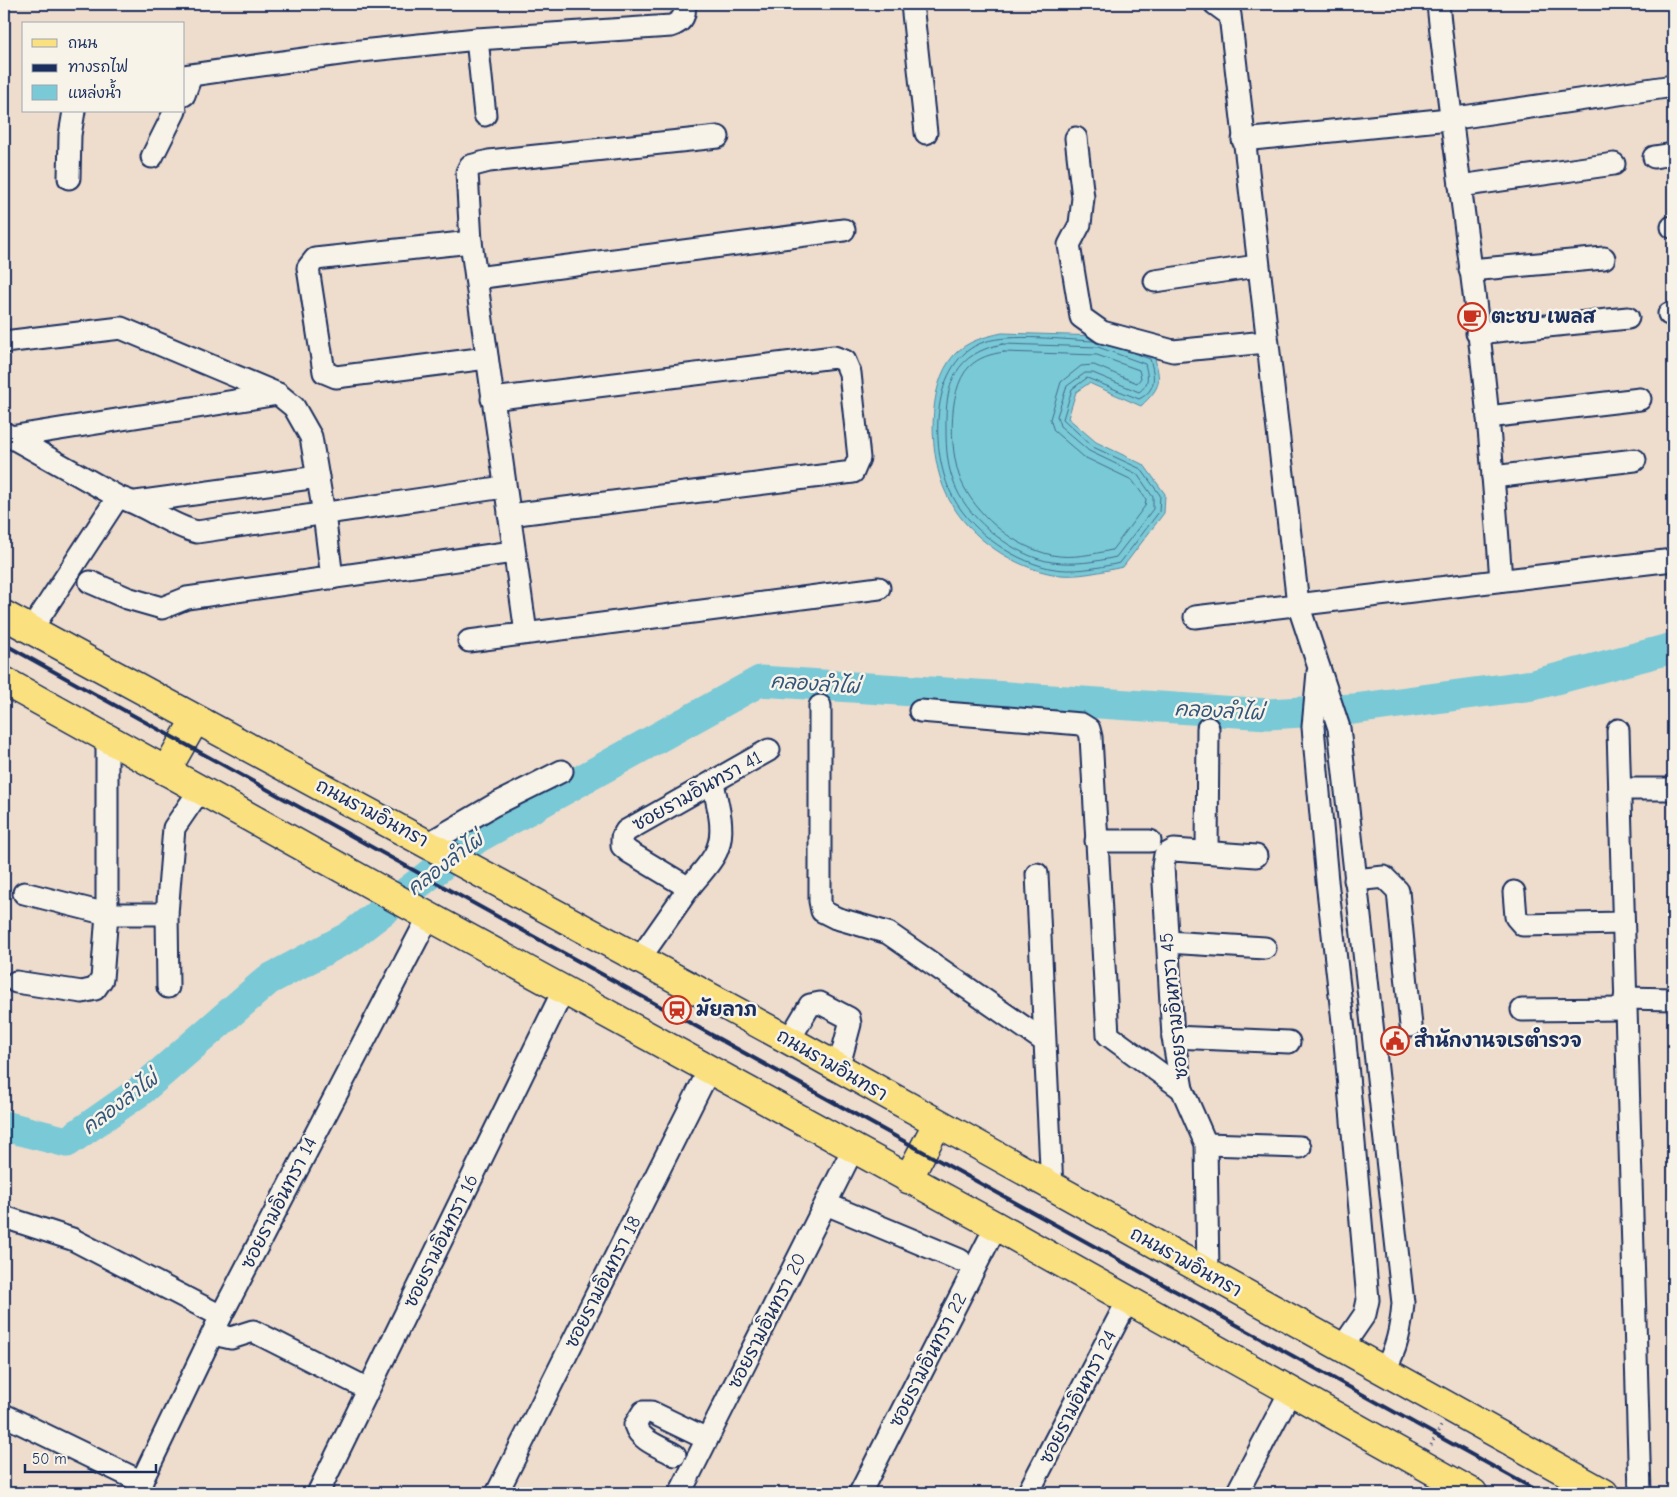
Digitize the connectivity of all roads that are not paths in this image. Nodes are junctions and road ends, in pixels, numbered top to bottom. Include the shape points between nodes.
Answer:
1 (684, 4) edge
2 (912, 4) edge
3 (1438, 4) edge
4 (1228, 8) edge
5 (477, 39) junction
6 (186, 82) edge
7 (1673, 86) edge
8 (74, 112) edge
9 (175, 112) edge
10 (485, 115) dead end
11 (1449, 119) junction
12 (926, 133) dead end
13 (718, 137) dead end
14 (1076, 138) dead end
15 (1243, 140) junction
16 (152, 158) dead end
17 (1614, 164) dead end
18 (69, 178) dead end
19 (1460, 186) junction
20 (844, 230) dead end
21 (471, 242) junction
22 (1604, 258) dead end
23 (1257, 266) junction
24 (1470, 270) junction
25 (476, 278) junction
26 (1155, 281) dead end
27 (1628, 318) dead end
28 (1477, 333) junction
29 (4, 342) edge
30 (1266, 342) junction
31 (487, 358) junction
32 (278, 394) junction
33 (492, 399) junction
34 (1640, 399) dead end
35 (1488, 416) junction
36 (7, 435) edge
37 (1635, 460) dead end
38 (318, 478) junction
39 (1493, 478) junction
40 (504, 487) junction
41 (127, 499) junction
42 (324, 514) junction
43 (509, 515) junction
44 (514, 552) junction
45 (1673, 560) edge
46 (332, 578) junction
47 (1501, 580) junction
48 (90, 582) dead end
49 (879, 588) dead end
50 (1298, 604) junction
51 (4, 615) edge
52 (1194, 617) dead end
53 (32, 630) junction
54 (526, 633) junction
55 (469, 641) dead end
56 (4, 682) edge
57 (820, 706) dead end
58 (920, 711) dead end
59 (1320, 713) junction
60 (195, 720) junction
61 (1208, 728) dead end
62 (1618, 730) dead end
63 (107, 737) junction
64 (770, 750) dead end
65 (166, 771) junction
66 (562, 771) dead end
67 (713, 783) junction
68 (1620, 789) junction
69 (1673, 789) edge
70 (200, 790) junction
71 (1096, 840) junction
72 (1150, 840) dead end
73 (1207, 851) junction
74 (444, 852) junction
75 (1256, 856) dead end
76 (1037, 874) dead end
77 (1355, 880) junction
78 (689, 888) junction
79 (1514, 892) dead end
80 (24, 893) dead end
81 (418, 911) junction
82 (107, 914) junction
83 (167, 914) junction
84 (1623, 923) junction
85 (1167, 942) junction
86 (1265, 948) dead end
87 (640, 958) junction
88 (16, 982) dead end
89 (168, 987) dead end
90 (564, 990) junction
91 (1673, 999) edge
92 (1625, 1003) junction
93 (1522, 1010) dead end
94 (1411, 1026) dead end
95 (1174, 1037) junction
96 (789, 1040) junction
97 (1044, 1041) junction
98 (1289, 1042) dead end
99 (838, 1069) junction
100 (708, 1070) junction
101 (1182, 1089) junction
102 (937, 1124) junction
103 (1206, 1144) junction
104 (1300, 1147) dead end
105 (854, 1149) junction
106 (908, 1179) junction
107 (1052, 1188) junction
108 (826, 1204) junction
109 (4, 1216) edge
110 (996, 1226) junction
111 (960, 1260) dead end
112 (1208, 1275) junction
113 (1128, 1300) junction
114 (217, 1325) junction
115 (1341, 1349) junction
116 (1384, 1371) junction
117 (368, 1389) junction
118 (1291, 1390) junction
119 (4, 1415) edge
120 (707, 1439) junction
121 (675, 1454) dead end
122 (139, 1488) edge
123 (318, 1493) edge
124 (497, 1493) edge
125 (680, 1493) edge
126 (860, 1493) edge
127 (1028, 1493) edge
128 (1237, 1493) edge
129 (1473, 1493) edge
130 (1604, 1493) edge
131 (1640, 1493) edge

1 - 5 street via 683,18 671,26
2 - 12 street
3 - 11 street
4 - 15 street
5 - 6 street via 361,51
5 - 10 street
7 - 11 street
8 - 18 street
9 - 16 street
11 - 15 street
11 - 19 street
13 - 21 street via 470,166 467,172
14 - 30 street via 1083,198 1080,224 1069,246 1081,317 1102,332 1174,351
15 - 23 street
17 - 19 street
19 - 24 street
20 - 25 street
21 - 25 street
21 - 31 street via 315,259 308,268 324,372 336,377
22 - 24 street
23 - 26 street
23 - 30 street
24 - 28 street
25 - 31 street
27 - 28 street
28 - 35 street
29 - 32 street via 121,328
30 - 50 street
31 - 33 street
32 - 36 street
32 - 38 street via 294,407 311,437
33 - 40 street
33 - 43 street via 834,357 845,361 850,373 859,458 854,472
34 - 35 street
35 - 39 street
36 - 41 street
37 - 39 street
38 - 41 street
38 - 42 street
39 - 47 street
40 - 42 street
40 - 43 street
41 - 42 street via 198,532
41 - 53 street
42 - 46 street
43 - 44 street
44 - 46 street
44 - 54 street
45 - 47 street
46 - 48 street via 187,598 162,608
47 - 50 street
49 - 54 street
50 - 52 street
50 - 59 street via 1319,665
51 - 53 main road, ถนนรามอินทรา
53 - 60 main road, ถนนรามอินทรา
54 - 55 street
56 - 63 main road
57 - 97 street via 822,911 888,933
58 - 71 street via 1081,724 1089,729
59 - 77 street via 1340,728
59 - 115 street via 1327,881 1368,1300 1365,1314
60 - 65 main road
60 - 74 main road, ถนนรามอินทรา
61 - 73 street
62 - 68 street
63 - 65 main road
63 - 82 street
64 - 67 street, ซอยรามอินทรา 41
65 - 70 main road
66 - 74 street via 494,805
67 - 78 street via 721,828 720,841 717,851
67 - 78 street, ซอยรามอินทรา 41 via 626,831 622,838 622,846 628,852
68 - 69 street
68 - 84 street
70 - 81 main road
70 - 83 street via 174,828
71 - 72 street
71 - 101 street via 1108,1036
73 - 75 street, ซอยรามอินทรา 45
73 - 85 street, ซอยรามอินทรา 45 via 1174,850 1165,855
74 - 87 main road, ถนนรามอินทรา
76 - 97 street
77 - 94 street via 1384,877 1398,891
77 - 116 street via 1403,1303 1394,1354
78 - 87 street
79 - 84 street via 1516,917 1523,925
80 - 82 street
81 - 90 main road
81 - 114 street, ซอยรามอินทรา 14
82 - 83 street
82 - 88 street via 102,979 95,989 82,992
83 - 89 street
84 - 92 street
85 - 86 street
85 - 95 street, ซอยรามอินทรา 45
87 - 96 main road, ถนนรามอินทรา
90 - 100 main road
90 - 117 street, ซอยรามอินทรา 16
91 - 92 street
92 - 93 street
92 - 131 street
95 - 98 street
95 - 101 street, ซอยรามอินทรา 45
96 - 99 main road, ถนนรามอินทรา
96 - 99 street via 810,1006 820,1002 849,1018
97 - 107 street
99 - 102 main road, ถนนรามอินทรา
100 - 105 main road
100 - 124 street, ซอยรามอินทรา 18
101 - 103 street, ซอยรามอินทรา 45
102 - 106 main road
102 - 107 main road, ถนนรามอินทรา
103 - 104 street
103 - 112 street, ซอยรามอินทรา 45
105 - 106 main road
105 - 108 street, ซอยรามอินทรา 20
106 - 110 main road
107 - 112 main road, ถนนรามอินทรา
108 - 111 street
108 - 120 street, ซอยรามอินทรา 20
109 - 114 street via 72,1239
110 - 113 main road
110 - 126 street, ซอยรามอินทรา 22
112 - 115 main road, ถนนรามอินทรา
113 - 118 main road
113 - 127 street, ซอยรามอินทรา 24
114 - 117 street via 231,1338 253,1331
114 - 122 street, ซอยรามอินทรา 14
115 - 116 main road, ถนนรามอินทรา
116 - 130 main road, ถนนรามอินทรา
117 - 123 street, ซอยรามอินทรา 16
118 - 128 street
118 - 129 main road
119 - 122 street
120 - 121 street via 651,1412 643,1412 635,1425 637,1431
120 - 125 street, ซอยรามอินทรา 20

